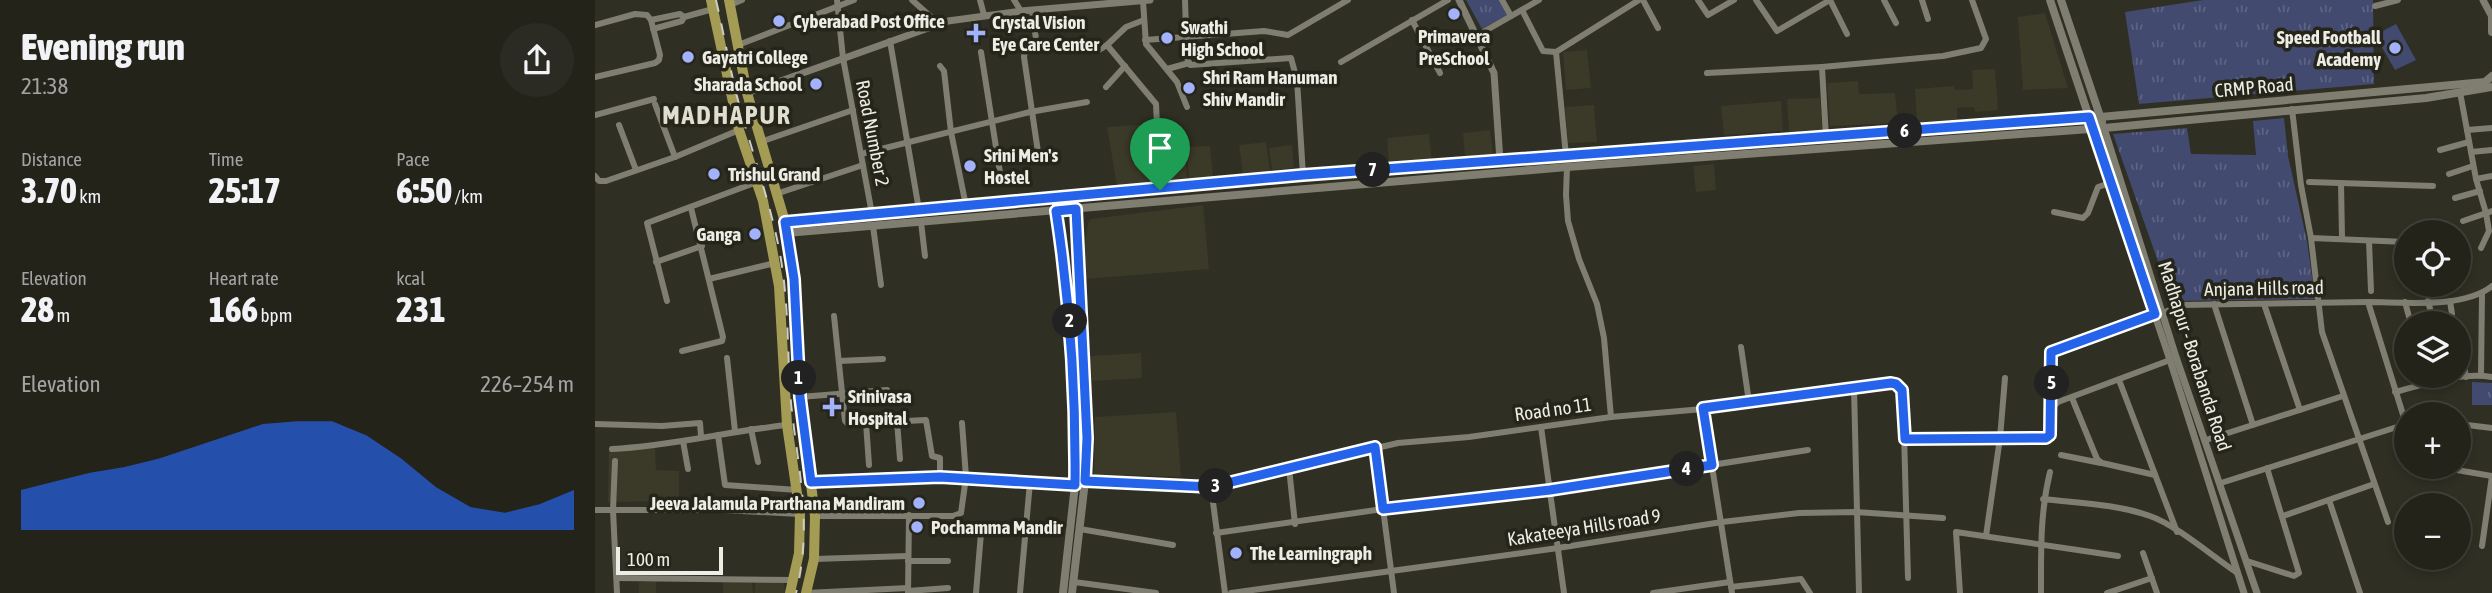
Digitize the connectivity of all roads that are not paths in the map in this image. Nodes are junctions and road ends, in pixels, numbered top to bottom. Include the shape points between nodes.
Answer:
1 (742, 0) edge
2 (854, 0) edge
3 (912, 0) edge
4 (979, 0) edge
5 (1014, 0) edge
6 (1150, 0) edge
7 (1185, 0) edge
8 (1349, 0) edge
9 (1448, 0) edge
10 (1459, 0) edge
11 (1501, 0) edge
12 (1539, 0) edge
13 (1641, 0) edge
14 (1698, 0) edge
15 (1734, 0) edge
16 (1756, 0) edge
17 (1884, 0) edge
18 (1922, 0) edge
19 (1972, 0) edge
20 (2050, 0) edge
21 (2061, 0) edge
22 (2398, 0) edge
23 (2483, 0) edge
24 (1143, 1) edge
25 (1095, 2) edge
26 (729, 3) edge
27 (837, 3) edge
28 (1062, 4) edge
29 (712, 5) edge
30 (2375, 6) dead end
31 (1522, 10) junction
32 (1021, 11) junction
33 (1032, 11) junction
34 (2492, 14) edge
35 (984, 15) junction
36 (1511, 16) junction
37 (684, 17) junction
38 (1144, 19) junction
39 (1928, 19) dead end
40 (651, 20) junction
41 (1412, 20) junction
42 (1896, 23) dead end
43 (939, 24) junction
44 (595, 25) edge
45 (1658, 28) dead end
46 (653, 29) junction
47 (2492, 32) edge
48 (1847, 34) dead end
49 (1478, 35) junction
50 (1187, 36) junction
51 (1145, 40) junction
52 (890, 41) junction
53 (738, 45) junction
54 (1107, 45) junction
55 (1037, 46) junction
56 (981, 52) dead end
57 (1556, 52) junction
58 (843, 58) junction
59 (1341, 62) dead end
60 (1189, 63) junction
61 (940, 66) dead end
62 (1125, 66) junction
63 (1822, 67) junction
64 (1167, 69) junction
65 (1440, 73) dead end
66 (1707, 73) dead end
67 (2492, 76) edge
68 (595, 77) edge
69 (1106, 87) dead end
70 (2492, 87) edge
71 (2461, 92) junction
72 (747, 93) junction
73 (1087, 102) dead end
74 (1187, 107) dead end
75 (2292, 109) junction
76 (853, 110) junction
77 (1030, 112) junction
78 (595, 115) edge
79 (2089, 117) junction
80 (2100, 117) junction
81 (992, 123) junction
82 (619, 125) dead end
83 (2092, 128) junction
84 (2104, 128) junction
85 (2492, 128) edge
86 (739, 130) junction
87 (2467, 130) junction
88 (951, 132) junction
89 (1826, 138) junction
90 (760, 142) junction
91 (2469, 142) junction
92 (907, 143) junction
93 (2440, 150) dead end
94 (2492, 150) edge
95 (1038, 152) dead end
96 (2471, 152) junction
97 (861, 154) junction
98 (1566, 156) junction
99 (675, 158) junction
100 (1500, 162) junction
101 (863, 165) junction
102 (2473, 166) junction
103 (1567, 167) junction
104 (636, 170) junction
105 (2449, 174) dead end
106 (1303, 175) junction
107 (595, 176) edge
108 (2492, 176) edge
109 (1001, 179) dead end
110 (2476, 179) junction
111 (757, 182) junction
112 (2309, 182) dead end
113 (2111, 183) junction
114 (2341, 183) junction
115 (2434, 186) dead end
116 (1160, 190) junction
117 (2480, 191) junction
118 (776, 194) junction
119 (1075, 197) junction
120 (1055, 198) junction
121 (2455, 198) dead end
122 (966, 206) junction
123 (691, 208) junction
124 (1076, 209) junction
125 (919, 210) junction
126 (1056, 211) junction
127 (2054, 212) dead end
128 (2489, 212) edge
129 (872, 214) junction
130 (2466, 220) edge
131 (921, 222) junction
132 (873, 226) junction
133 (785, 228) junction
134 (2311, 238) junction
135 (2341, 238) junction
136 (2369, 241) junction
137 (2394, 242) edge
138 (702, 246) junction
139 (2481, 248) dead end
140 (925, 256) dead end
141 (656, 262) junction
142 (775, 263) junction
143 (709, 279) junction
144 (881, 285) dead end
145 (2492, 286) edge
146 (2371, 291) dead end
147 (2482, 294) junction
148 (667, 301) dead end
149 (2428, 301) junction
150 (2449, 301) junction
151 (2368, 302) junction
152 (2405, 302) junction
153 (2319, 303) junction
154 (2214, 304) junction
155 (2264, 304) junction
156 (2407, 311) edge
157 (2431, 311) edge
158 (2451, 311) edge
159 (2159, 313) junction
160 (834, 316) dead end
161 (1741, 347) dead end
162 (682, 351) dead end
163 (727, 358) dead end
164 (883, 359) dead end
165 (2170, 360) junction
166 (839, 362) junction
167 (2481, 375) junction
168 (2471, 376) edge
169 (2005, 377) dead end
170 (2492, 377) edge
171 (2119, 380) junction
172 (1854, 388) junction
173 (2406, 388) edge
174 (887, 390) dead end
175 (2395, 392) junction
176 (841, 394) junction
177 (2343, 396) junction
178 (800, 397) junction
179 (2072, 398) junction
180 (1749, 402) junction
181 (1703, 408) junction
182 (2052, 408) junction
183 (2300, 410) junction
184 (1611, 417) junction
185 (897, 421) junction
186 (866, 423) junction
187 (962, 423) dead end
188 (595, 424) edge
189 (787, 425) junction
190 (2253, 425) junction
191 (2471, 425) edge
192 (1541, 426) junction
193 (2492, 428) edge
194 (751, 429) junction
195 (735, 431) junction
196 (718, 435) junction
197 (701, 436) junction
198 (2000, 438) junction
199 (1905, 439) junction
200 (2359, 439) junction
201 (2206, 440) junction
202 (683, 441) junction
203 (1375, 447) junction
204 (612, 449) dead end
205 (1808, 450) dead end
206 (2061, 455) dead end
207 (900, 459) dead end
208 (615, 461) dead end
209 (758, 462) dead end
210 (2102, 463) junction
211 (869, 465) dead end
212 (1712, 465) junction
213 (1289, 468) junction
214 (2267, 468) junction
215 (688, 469) dead end
216 (940, 469) dead end
217 (2050, 472) dead end
218 (2471, 473) edge
219 (2155, 475) junction
220 (966, 477) junction
221 (2492, 477) edge
222 (1085, 481) junction
223 (811, 482) junction
224 (1030, 482) junction
225 (2221, 483) junction
226 (2374, 484) junction
227 (1075, 485) junction
228 (1211, 487) junction
229 (798, 490) junction
230 (1550, 490) junction
231 (2043, 499) junction
232 (2329, 500) junction
233 (1383, 509) junction
234 (595, 510) edge
235 (613, 510) junction
236 (1856, 512) junction
237 (800, 514) junction
238 (1905, 514) junction
239 (909, 515) junction
240 (815, 516) junction
241 (2283, 516) junction
242 (1943, 518) dead end
243 (1722, 522) junction
244 (2388, 522) dead end
245 (1295, 524) junction
246 (1080, 529) junction
247 (2177, 532) junction
248 (981, 533) dead end
249 (1216, 533) junction
250 (1986, 536) junction
251 (1173, 545) dead end
252 (2040, 545) junction
253 (2482, 546) dead end
254 (1558, 548) junction
255 (2143, 552) dead end
256 (2118, 556) dead end
257 (814, 559) junction
258 (908, 559) junction
259 (948, 561) dead end
260 (2247, 561) junction
261 (1391, 570) junction
262 (2236, 572) junction
263 (617, 578) junction
264 (1908, 578) dead end
265 (2152, 578) junction
266 (794, 580) junction
267 (1074, 582) junction
268 (1731, 587) edge
269 (948, 588) dead end
270 (908, 591) edge
271 (617, 593) edge
272 (790, 593) edge
273 (806, 593) edge
274 (976, 593) edge
275 (1020, 593) edge
276 (1063, 593) edge
277 (1072, 593) edge
278 (1156, 593) edge
279 (1225, 593) edge
280 (1231, 593) edge
281 (1394, 593) edge
282 (1564, 593) edge
283 (1653, 593) edge
284 (1810, 593) edge
285 (1859, 593) edge
286 (1960, 593) edge
287 (2041, 593) edge
288 (2107, 593) edge
289 (2157, 593) edge
290 (2243, 593) edge
291 (2257, 593) edge
292 (2360, 593) edge

1 - 26 street
2 - 27 street
3 - 43 street
4 - 35 street
5 - 32 street
6 - 24 street
7 - 50 street
8 - 50 street via 1288,35 1264,31
9 - 41 street
10 - 49 street
11 - 36 street
12 - 31 street
13 - 45 street
13 - 57 street
14 - 15 street via 1708,15
16 - 48 street via 1777,31 1830,0
17 - 42 street
18 - 39 street
19 - 63 street via 1986,40 1981,48
20 - 79 main road
21 - 80 main road
22 - 30 street
23 - 34 street
24 - 25 street
24 - 38 street
25 - 28 street
26 - 53 main road
27 - 53 street
27 - 58 street, Road Number 2
28 - 33 street
29 - 37 street
29 - 86 main road
31 - 36 street
31 - 57 street via 1543,51
32 - 33 street
32 - 35 street
33 - 55 street
34 - 47 main road
35 - 43 street
36 - 49 street
37 - 40 street
37 - 46 street
38 - 51 street
38 - 54 street via 1126,27
40 - 44 street via 641,13
40 - 46 street
41 - 59 street
41 - 65 street
43 - 52 street
46 - 68 street via 659,60
49 - 100 street via 1494,73
50 - 51 street
50 - 60 street
51 - 64 street
52 - 58 street
52 - 92 street
53 - 72 main road
54 - 55 street via 1099,50
54 - 62 street
55 - 77 street via 1024,52
56 - 81 street
57 - 98 street
58 - 72 street
58 - 76 street, Road Number 2
60 - 64 street
60 - 106 street via 1291,58 1297,80
61 - 88 street
62 - 69 street
62 - 116 street via 1156,104
63 - 66 street
63 - 89 street
64 - 74 street
67 - 80 main road, CRMP Road via 2485,82
70 - 71 main road, CRMP Road
71 - 75 main road, CRMP Road
71 - 87 street
72 - 90 main road
73 - 77 street
75 - 84 main road, CRMP Road
75 - 134 street
76 - 90 street
76 - 97 street, Road Number 2
77 - 81 street
77 - 95 street
78 - 99 street via 655,101
79 - 80 main road, CRMP Road
79 - 83 main road
79 - 89 main road, CRMP Road
80 - 84 main road
81 - 88 street
81 - 109 street
82 - 104 street
83 - 84 main road, CRMP Road
83 - 103 main road, CRMP Road
83 - 113 street
84 - 159 street, Madhapur - Borabanda Road
85 - 87 street
86 - 99 street
86 - 111 main road
87 - 91 street
88 - 92 street
88 - 122 street
89 - 98 main road, CRMP Road
90 - 118 main road
91 - 93 street
91 - 96 street
92 - 97 street
92 - 125 street
94 - 96 street
96 - 102 street
97 - 101 street, Road Number 2
98 - 100 main road, CRMP Road
99 - 104 street
100 - 106 main road, CRMP Road
101 - 118 street
101 - 129 street, Road Number 2
102 - 105 street
102 - 110 street
103 - 124 main road, CRMP Road
103 - 184 street via 1568,221 1597,304
104 - 107 street via 604,181
106 - 116 main road, CRMP Road
108 - 110 street
110 - 117 street
111 - 123 street
111 - 142 main road
112 - 114 street
113 - 127 street via 2098,187 2083,218
113 - 159 street
114 - 115 street
114 - 135 street
116 - 119 main road, CRMP Road
117 - 121 street
117 - 128 street
118 - 133 main road
119 - 120 main road, CRMP Road
119 - 124 main road
120 - 122 main road, CRMP Road
120 - 126 main road
122 - 125 main road, CRMP Road
123 - 138 street
123 - 141 street via 647,223
124 - 126 main road, CRMP Road
124 - 222 main road
125 - 129 main road, CRMP Road
126 - 131 main road, CRMP Road
126 - 227 main road via 1073,348
128 - 130 street
128 - 139 street via 2489,231
129 - 133 main road, CRMP Road
131 - 132 main road, CRMP Road
131 - 140 street
132 - 133 main road, CRMP Road
132 - 144 street
133 - 178 main road via 796,304
134 - 135 street
134 - 153 street
135 - 136 street
136 - 137 street
136 - 146 street
138 - 141 street
138 - 143 street
141 - 148 street
142 - 143 street
142 - 189 main road
143 - 162 street via 722,341
145 - 147 street
147 - 150 street, Anjana Hills road
147 - 167 street
149 - 150 street, Anjana Hills road
149 - 152 street, Anjana Hills road
149 - 157 street
150 - 158 street
151 - 152 street, Anjana Hills road
151 - 153 street, Anjana Hills road
151 - 175 street
152 - 156 street
153 - 155 street, Anjana Hills road
153 - 177 street via 2322,332
154 - 155 street, Anjana Hills road
154 - 159 street, Anjana Hills road via 2177,305
154 - 190 street
155 - 183 street
159 - 165 street
159 - 182 street, Anjana Hills road via 2051,352
159 - 201 street, Madhapur - Borabanda Road
160 - 166 street
161 - 180 street
163 - 195 street
164 - 166 street
165 - 171 street
165 - 262 street
166 - 176 street
167 - 168 street
167 - 170 street
169 - 198 street
171 - 179 street
171 - 219 street
172 - 180 street, Road no 11
172 - 199 street, Road no 11 via 1900,386
172 - 236 street
173 - 175 street
174 - 176 street
175 - 200 street via 2405,421
176 - 178 street
176 - 186 street via 846,423
177 - 183 street
177 - 200 street
178 - 223 main road
179 - 182 street
179 - 210 street
180 - 181 street, Road no 11
181 - 184 street, Road no 11
181 - 212 street
182 - 198 street via 2049,437
183 - 190 street
184 - 192 street, Road no 11
185 - 186 street
185 - 207 street
185 - 216 street via 926,420 932,456 940,458
186 - 211 street
187 - 220 street
188 - 197 street via 699,423
189 - 194 street
189 - 229 main road
190 - 201 street
191 - 193 street
192 - 203 street, Road no 11
192 - 230 street
194 - 195 street
194 - 209 street
195 - 196 street
196 - 197 street
196 - 229 street via 725,485
197 - 202 street
198 - 199 street
198 - 250 street
199 - 238 street, Road no 11
200 - 214 street
200 - 226 street
201 - 225 street, Madhapur - Borabanda Road
202 - 204 street
202 - 215 street
203 - 213 street, Road no 11
203 - 233 street
205 - 212 street
206 - 210 street
208 - 235 street
210 - 219 street
212 - 230 street
212 - 243 street
213 - 228 street, Road no 11
213 - 245 street
214 - 225 street
214 - 241 street
217 - 231 street
218 - 221 street
219 - 247 street
220 - 223 street
220 - 224 street
220 - 239 street via 961,513
221 - 253 street
222 - 228 street, Road no 11
222 - 246 main road
223 - 240 main road
224 - 227 street
224 - 275 street
225 - 260 street, Madhapur - Borabanda Road
226 - 232 street
226 - 244 street
227 - 276 main road
228 - 249 street
229 - 237 main road
230 - 233 street
230 - 254 street
231 - 247 street via 2132,511
231 - 252 street
232 - 241 street
232 - 292 street
233 - 245 street
233 - 261 street
234 - 235 street
235 - 237 street
235 - 263 street
236 - 238 street, Kakateeya Hills road 9
236 - 243 street, Kakateeya Hills road 9
236 - 285 street
237 - 266 main road
238 - 242 street, Kakateeya Hills road 9
238 - 264 street, Road no 11
239 - 240 street
239 - 258 street
240 - 257 main road
241 - 260 street via 2297,575
243 - 254 street, Kakateeya Hills road 9
243 - 268 street
245 - 249 street
246 - 251 street
246 - 267 main road
247 - 262 street
248 - 274 street
249 - 279 street
250 - 252 street
250 - 286 street via 1956,532
252 - 256 street
252 - 287 street
254 - 261 street, Kakateeya Hills road 9
254 - 282 street
255 - 265 street
257 - 258 street
257 - 273 main road
258 - 259 street
258 - 270 street
260 - 291 street, Madhapur - Borabanda Road
261 - 280 street, Kakateeya Hills road 9
261 - 281 street
262 - 290 street
263 - 266 street
263 - 271 street
265 - 288 street
265 - 289 street
266 - 272 main road
267 - 277 main road
267 - 278 street
268 - 283 street
268 - 284 street via 1801,579
269 - 270 street
270 - 273 street

